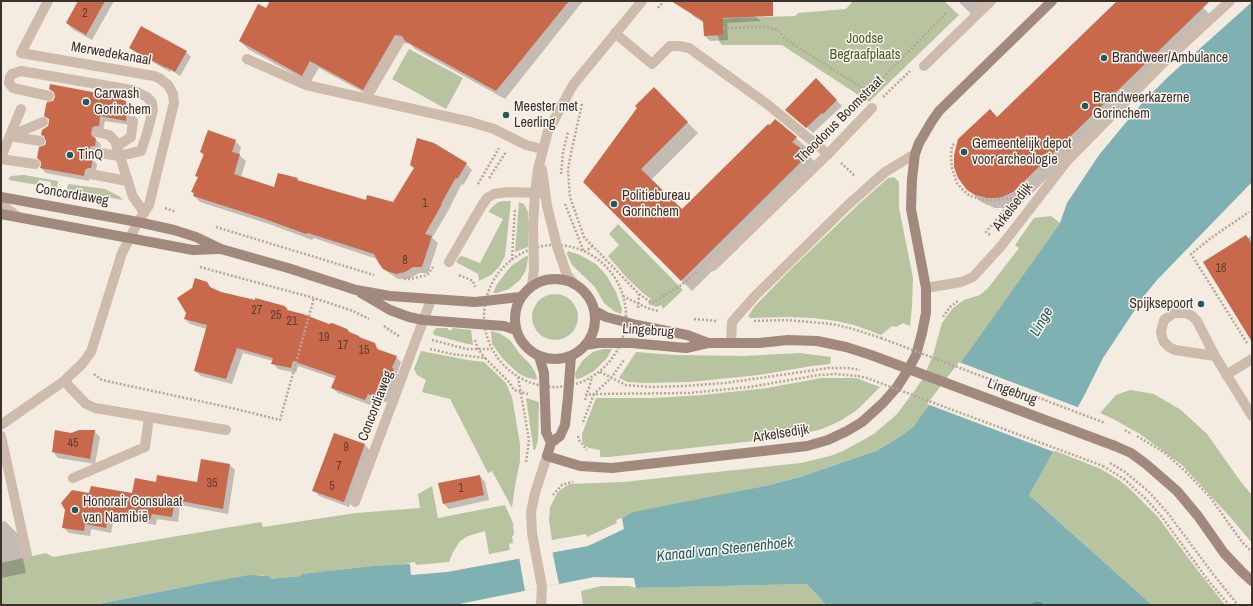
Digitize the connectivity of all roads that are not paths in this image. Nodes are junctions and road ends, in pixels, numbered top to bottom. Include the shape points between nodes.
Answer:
1 (48, 1) edge
2 (642, 1) edge
3 (990, 1) edge
4 (1052, 1) edge
5 (1230, 1) edge
6 (615, 33) junction
7 (399, 42) dead end
8 (247, 59) dead end
9 (924, 66) road end
10 (49, 96) dead end
11 (366, 98) junction
12 (872, 108) road end
13 (21, 109) dead end
14 (133, 121) dead end
15 (43, 122) dead end
16 (97, 132) dead end
17 (10, 136) junction
18 (40, 141) dead end
19 (542, 149) junction
20 (118, 151) junction
21 (94, 152) dead end
22 (915, 154) junction
23 (832, 156) junction
24 (1, 158) edge
25 (36, 164) dead end
26 (90, 174) dead end
27 (127, 181) junction
28 (540, 193) junction
29 (1, 197) edge
30 (1, 204) edge
31 (144, 212) junction
32 (1, 214) edge
33 (18, 217) junction
34 (138, 222) junction
35 (129, 237) junction
36 (221, 249) junction
37 (449, 262) dead end
38 (708, 266) road end
39 (573, 282) junction
40 (532, 285) junction
41 (926, 288) junction
42 (356, 290) junction
43 (520, 297) junction
44 (431, 300) junction
45 (595, 311) junction
46 (423, 320) junction
47 (516, 330) junction
48 (708, 343) junction
49 (731, 343) junction
50 (586, 345) junction
51 (539, 356) junction
52 (571, 356) junction
53 (1215, 356) junction
54 (1252, 359) edge
55 (1226, 375) junction
56 (64, 381) junction
57 (1252, 416) edge
58 (149, 417) junction
59 (1, 425) edge
60 (226, 430) dead end
61 (1, 436) edge
62 (551, 443) junction
63 (547, 456) junction
64 (5, 477) edge
65 (73, 478) dead end
66 (355, 502) dead end
67 (27, 555) dead end
68 (1252, 581) edge
69 (542, 602) edge

1 - 31 street, Merwedekanaal via 21,53 147,74 164,81 173,94 174,103
2 - 6 street
3 - 9 street
4 - 22 main road, Arkelsedijk via 939,111
5 - 41 street, Arkelsedijk via 1166,60 1067,161 1002,245 973,276 961,282
6 - 19 street via 573,85 548,131
6 - 23 street via 652,64 670,46 689,48 767,104
7 - 11 street
8 - 11 street via 306,85
10 - 20 street via 13,88 10,77 21,71 132,90 147,97 152,103 153,110 141,151
11 - 19 street via 471,122
12 - 23 street, Theodorus Boomstraat
13 - 17 street
14 - 20 street via 131,137
15 - 17 street
16 - 20 street via 109,135 115,141
17 - 18 street
17 - 24 street
19 - 28 street
19 - 28 street via 538,169
20 - 21 street
20 - 27 street
22 - 41 main road, Arkelsedijk via 911,209
22 - 49 street via 885,172 755,296 732,322
23 - 38 street, Theodorus Boomstraat
24 - 25 street
26 - 27 street
27 - 31 street via 134,200
28 - 37 street via 507,192 487,198
28 - 39 street via 547,206 567,275
28 - 40 street via 534,225
29 - 34 main road, Concordiaweg
30 - 33 street
31 - 34 street
32 - 33 main road, Concordiaweg
33 - 35 main road, Concordiaweg
34 - 35 street
34 - 36 main road, Concordiaweg via 196,237
35 - 36 main road, Concordiaweg via 193,250
35 - 56 street via 91,352
36 - 42 main road, Concordiaweg
39 - 40 main road via 556,278
39 - 45 main road via 585,291
40 - 43 main road
41 - 63 main road, Arkelsedijk via 926,313 922,333 916,355 908,370 883,403 862,422 828,440 807,446 620,468 580,466
42 - 44 main road, Concordiaweg
42 - 46 main road, Concordiaweg via 390,310
43 - 44 main road, Concordiaweg via 475,302
43 - 47 main road via 515,310
44 - 46 street, Concordiaweg
45 - 48 main road, Lingebrug via 606,317 687,335
45 - 50 main road via 595,325
46 - 47 main road, Concordiaweg via 491,324
46 - 66 street, Concordiaweg
47 - 51 main road via 524,346
48 - 49 main road, Lingebrug
48 - 50 main road, Lingebrug via 686,348 631,343
49 - 68 main road, Lingebrug, bridge via 817,341 846,347 1131,453 1172,486 1198,516 1224,553
50 - 52 main road
51 - 52 main road via 551,359
51 - 62 main road via 544,373 546,432
52 - 62 main road via 565,425 560,436
53 - 53 street via 1169,347 1164,342 1161,331 1164,320 1174,313 1192,316
53 - 55 street
54 - 55 street
55 - 57 street
56 - 58 street via 86,404 95,408
56 - 59 street
58 - 60 street
58 - 65 street via 145,447
61 - 64 street
62 - 63 main road
63 - 69 street via 531,512
64 - 67 street

